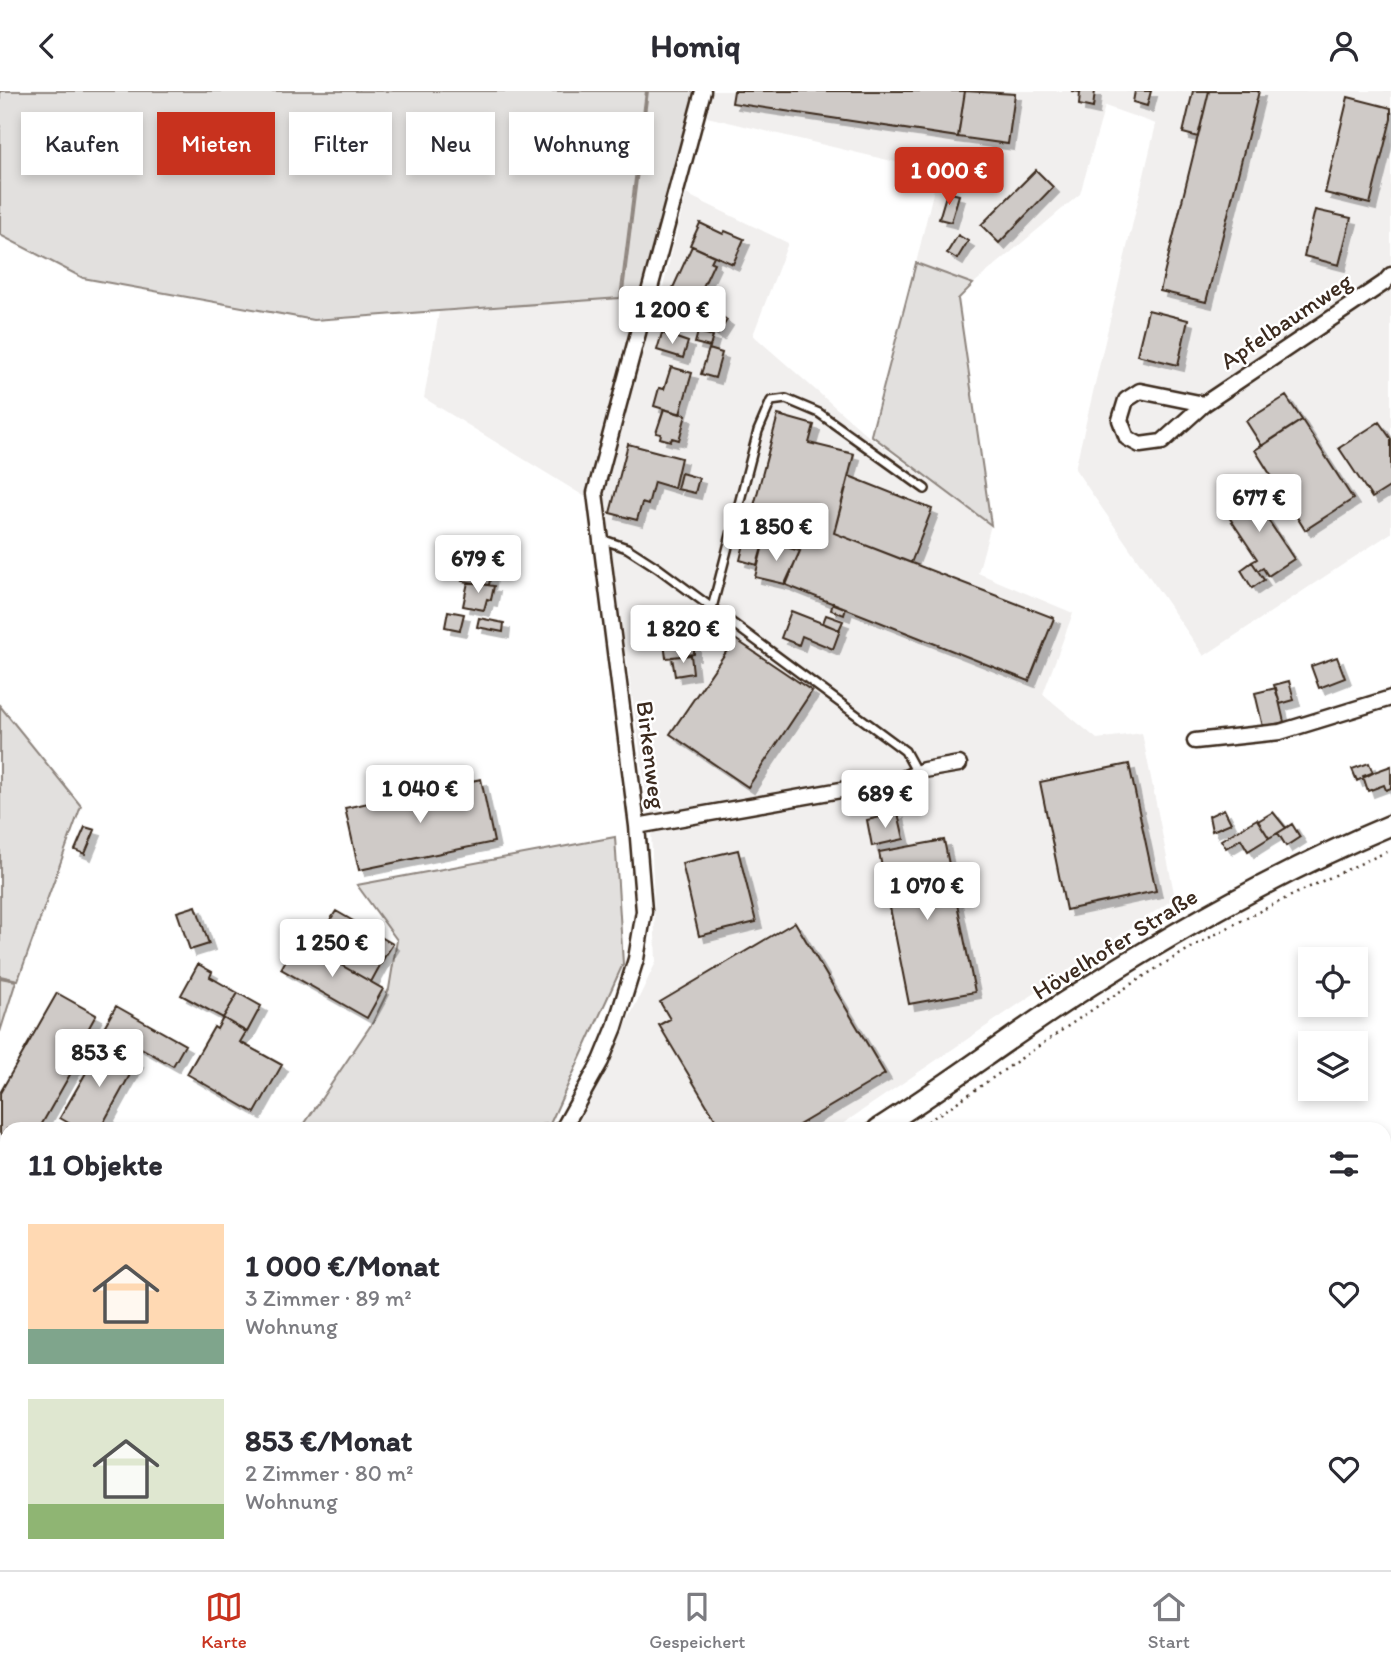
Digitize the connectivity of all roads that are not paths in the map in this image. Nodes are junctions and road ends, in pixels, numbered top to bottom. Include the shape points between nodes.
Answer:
1 (703, 91) edge
2 (1391, 275) edge
3 (1204, 404) junction
4 (925, 489) dead end
5 (600, 539) junction
6 (712, 608) junction
7 (1391, 698) edge
8 (1195, 741) dead end
9 (959, 764) dead end
10 (920, 771) junction
11 (1391, 825) edge
12 (637, 827) junction
13 (567, 1122) edge
14 (888, 1122) edge

1 - 5 street, Birkenweg via 595,493
2 - 3 street, Apfelbaumweg
3 - 3 street, Apfelbaumweg via 1162,442 1140,445 1126,438 1120,420 1126,400 1140,391
4 - 6 lane via 819,413 786,399 771,401 758,431
5 - 6 lane via 627,548
5 - 12 street, Birkenweg
6 - 10 lane via 905,751
7 - 8 street via 1280,731
9 - 10 street
10 - 12 street via 903,779
11 - 14 main road, Hövelhofer Straße via 1296,867 1179,931 1064,1002
12 - 13 street, Birkenweg via 644,911 636,959 601,1061

